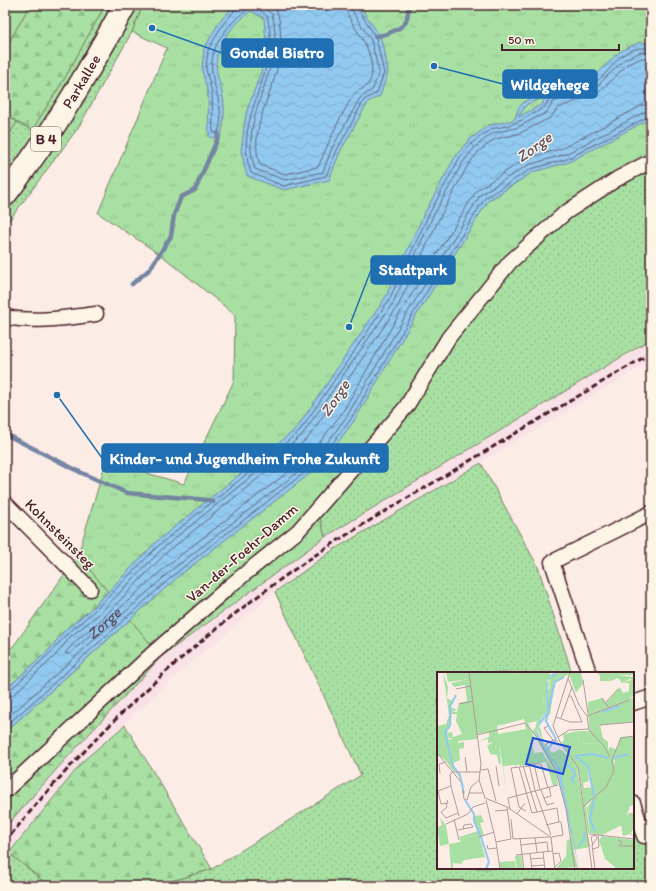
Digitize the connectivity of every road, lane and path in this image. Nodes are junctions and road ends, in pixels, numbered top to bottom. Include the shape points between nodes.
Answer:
1 (125, 5) edge
2 (651, 162) edge
3 (5, 195) edge
4 (96, 314) dead end
5 (5, 317) edge
6 (5, 503) edge
7 (651, 513) edge
8 (90, 590) dead end
9 (589, 672) edge
10 (651, 697) edge
11 (634, 703) edge
12 (5, 791) edge
13 (634, 805) edge
14 (647, 835) edge

1 - 3 main road, Parkallee / B 4 via 57,122
2 - 12 street, Van-der-Foehr-Damm via 617,179 565,212 510,262 449,337 406,407 298,531 151,655
4 - 5 street via 34,320
6 - 8 street, Kohnsteinsteg
7 - 9 street via 552,562
10 - 11 street
13 - 14 street

